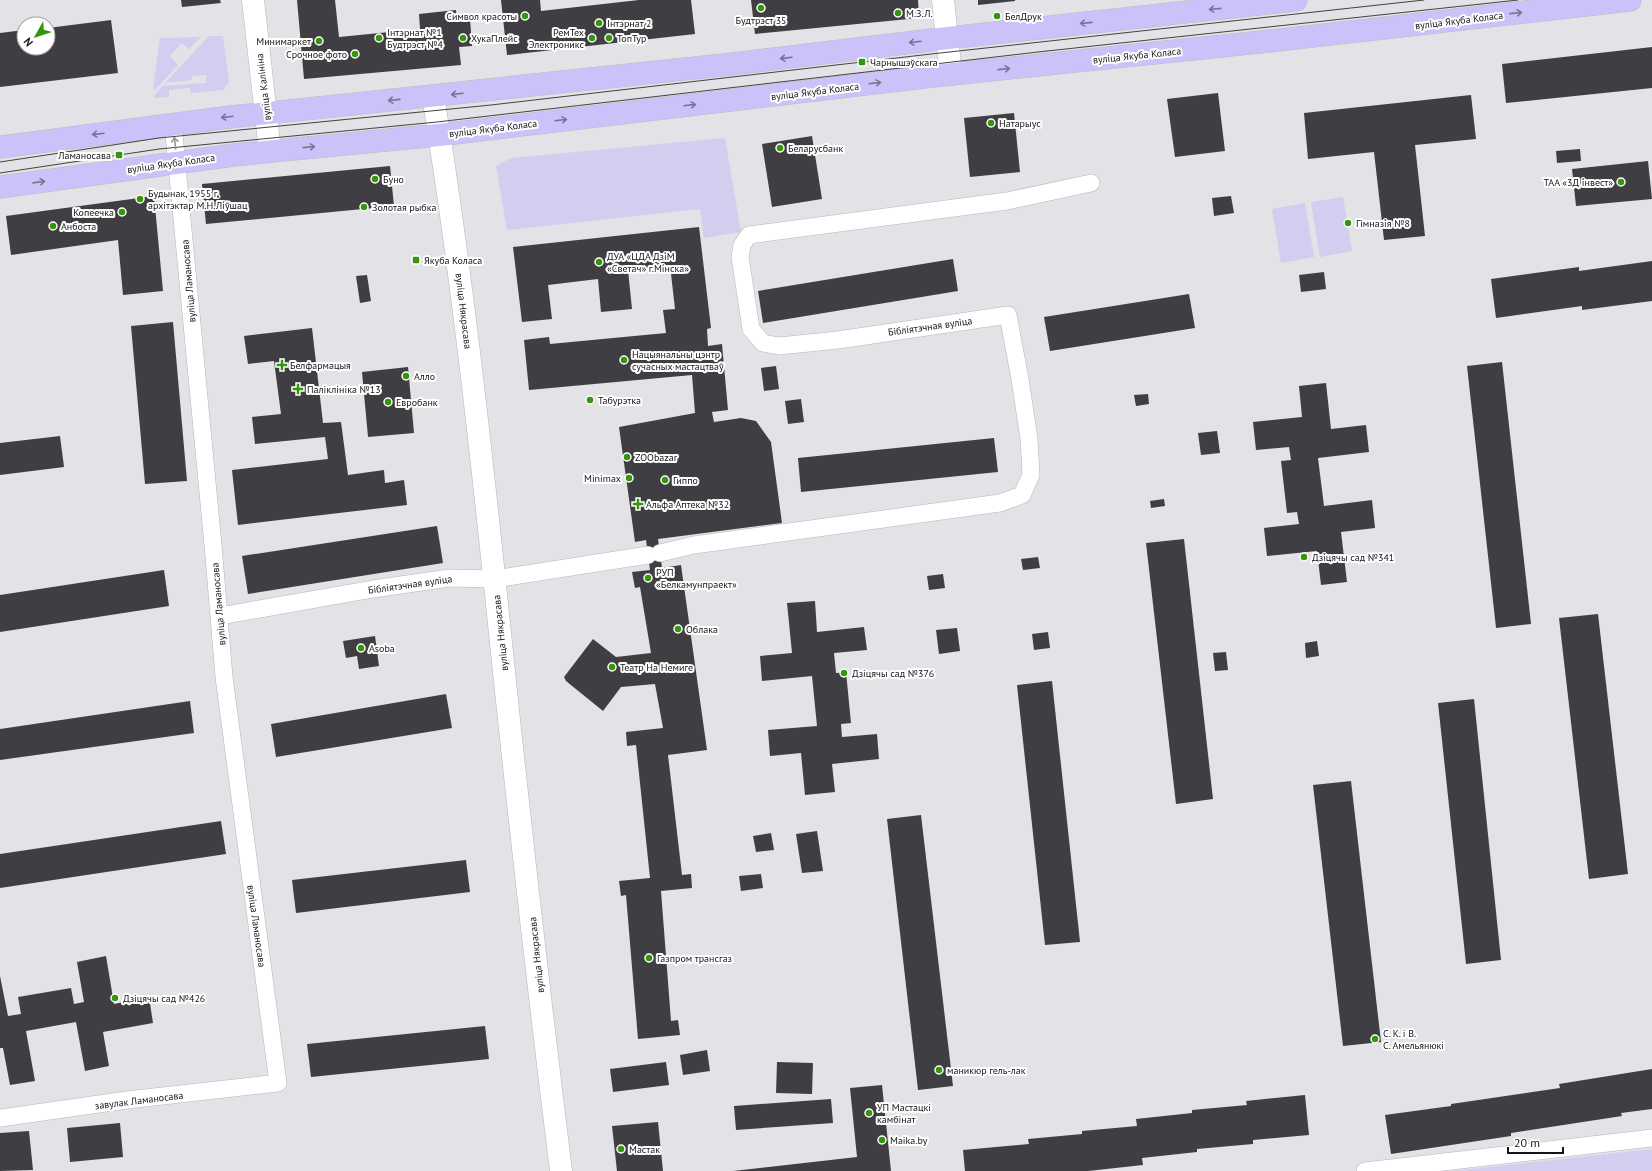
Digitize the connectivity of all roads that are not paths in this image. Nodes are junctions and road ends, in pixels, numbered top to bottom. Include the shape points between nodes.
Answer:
1 (254, 0) edge
2 (943, 0) edge
3 (1296, 0) edge
4 (1630, 0) edge
5 (948, 38) junction
6 (951, 74) junction
7 (433, 96) junction
8 (266, 113) junction
9 (173, 124) junction
10 (439, 134) junction
11 (0, 146) edge
12 (270, 151) junction
13 (177, 162) junction
14 (1090, 183) dead end
15 (0, 187) edge
16 (494, 579) junction
17 (220, 616) junction
18 (278, 1083) joint
19 (0, 1118) edge
20 (1652, 1138) edge
21 (561, 1171) edge
22 (1365, 1171) edge

1 - 8 main road, вуліца Калініна
2 - 5 main road
3 -> 5 main road
6 -> 4 main road, вуліца Якуба Коласа
5 - 6 main road
5 -> 7 main road
10 -> 6 main road, вуліца Якуба Коласа
7 -> 8 main road
7 - 10 main road, вуліца Някрасава
8 -> 9 main road
8 - 12 main road, вуліца Калініна
9 -> 11 main road
13 -> 9 street, вуліца Ламаносава
12 -> 10 main road, вуліца Якуба Коласа
10 - 16 main road, вуліца Някрасава via 469,346
12 - 13 main road, вуліца Якуба Коласа
15 -> 13 main road, вуліца Якуба Коласа
13 - 17 street, вуліца Ламаносава
14 - 16 street, Бібліятэчная вуліца via 1007,201 749,235 742,245 740,257 752,329 763,343 779,346 838,340 1008,315 1029,439 1031,475 1022,494 1000,503 694,545 654,554
16 - 17 street, Бібліятэчная вуліца via 449,578
16 - 21 main road, вуліца Някрасава
17 - 18 street, вуліца Ламаносава via 224,677
18 - 19 street, завулак Ламаносава
20 - 22 street

